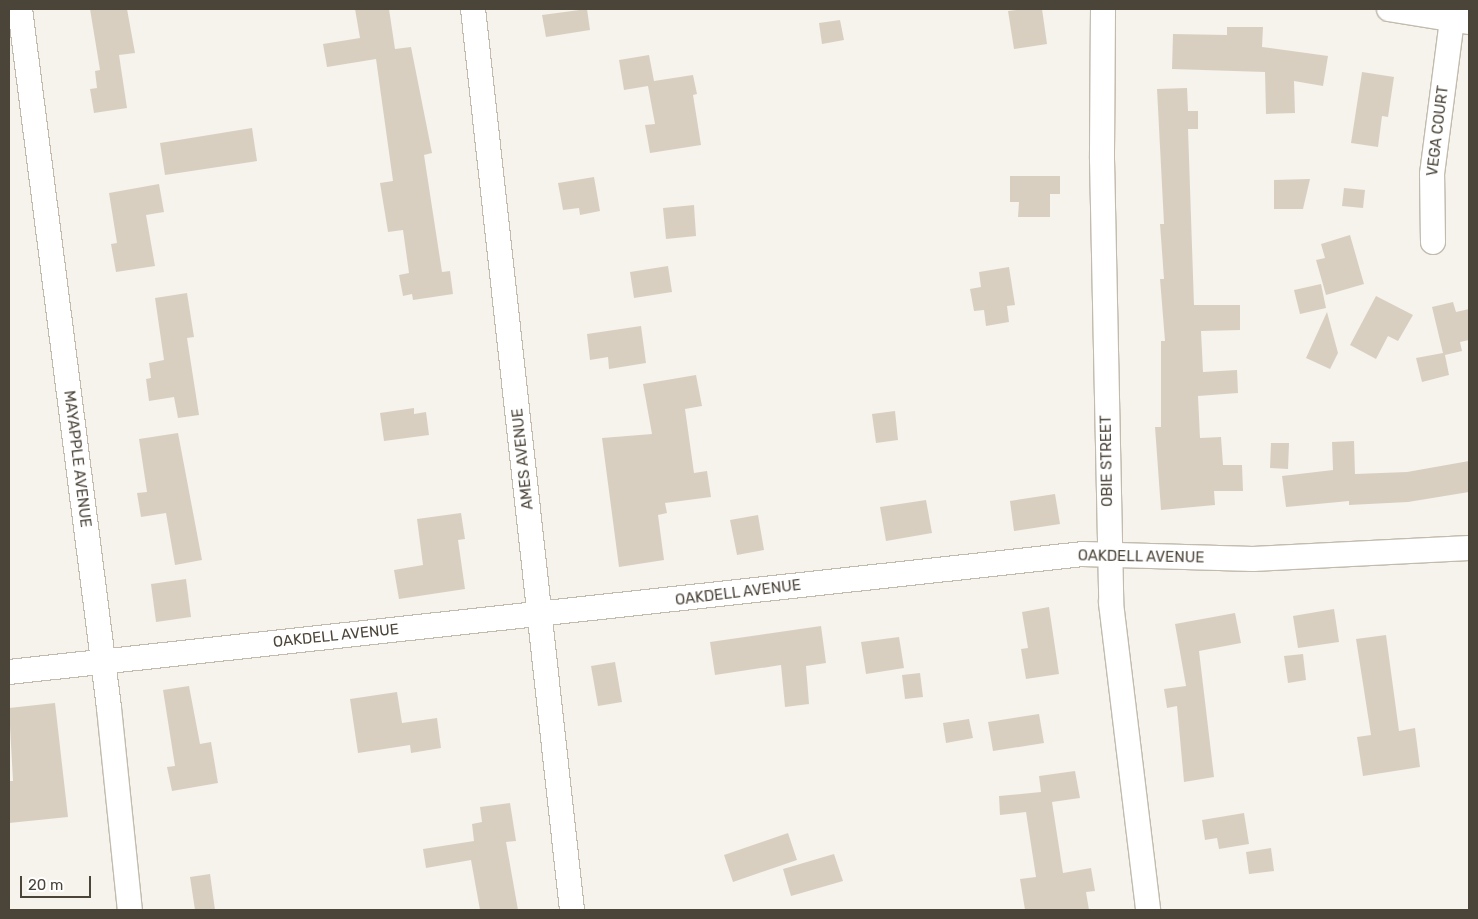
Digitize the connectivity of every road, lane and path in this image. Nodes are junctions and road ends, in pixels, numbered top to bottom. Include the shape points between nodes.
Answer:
1 (20, 9) edge
2 (473, 9) edge
3 (1103, 9) edge
4 (1389, 9) edge
5 (1461, 21) edge
6 (1433, 242) dead end
7 (1469, 548) edge
8 (1110, 554) junction
9 (538, 614) junction
10 (102, 662) junction
11 (9, 672) edge
12 (130, 910) edge
13 (572, 910) edge
14 (1148, 910) edge

1 - 10 street, MAYAPPLE AVENUE
2 - 9 street, AMES AVENUE
3 - 8 street, OBIE STREET via 1102,159
4 - 5 street
5 - 6 street, VEGA COURT via 1432,174
7 - 8 street, OAKDELL AVENUE via 1253,559
8 - 9 street, OAKDELL AVENUE via 941,569
8 - 14 street, OBIE STREET via 1112,612
9 - 10 street, OAKDELL AVENUE
9 - 13 street, AMES AVENUE
10 - 11 street, OAKDELL AVENUE
10 - 12 street, MAYAPPLE AVENUE

